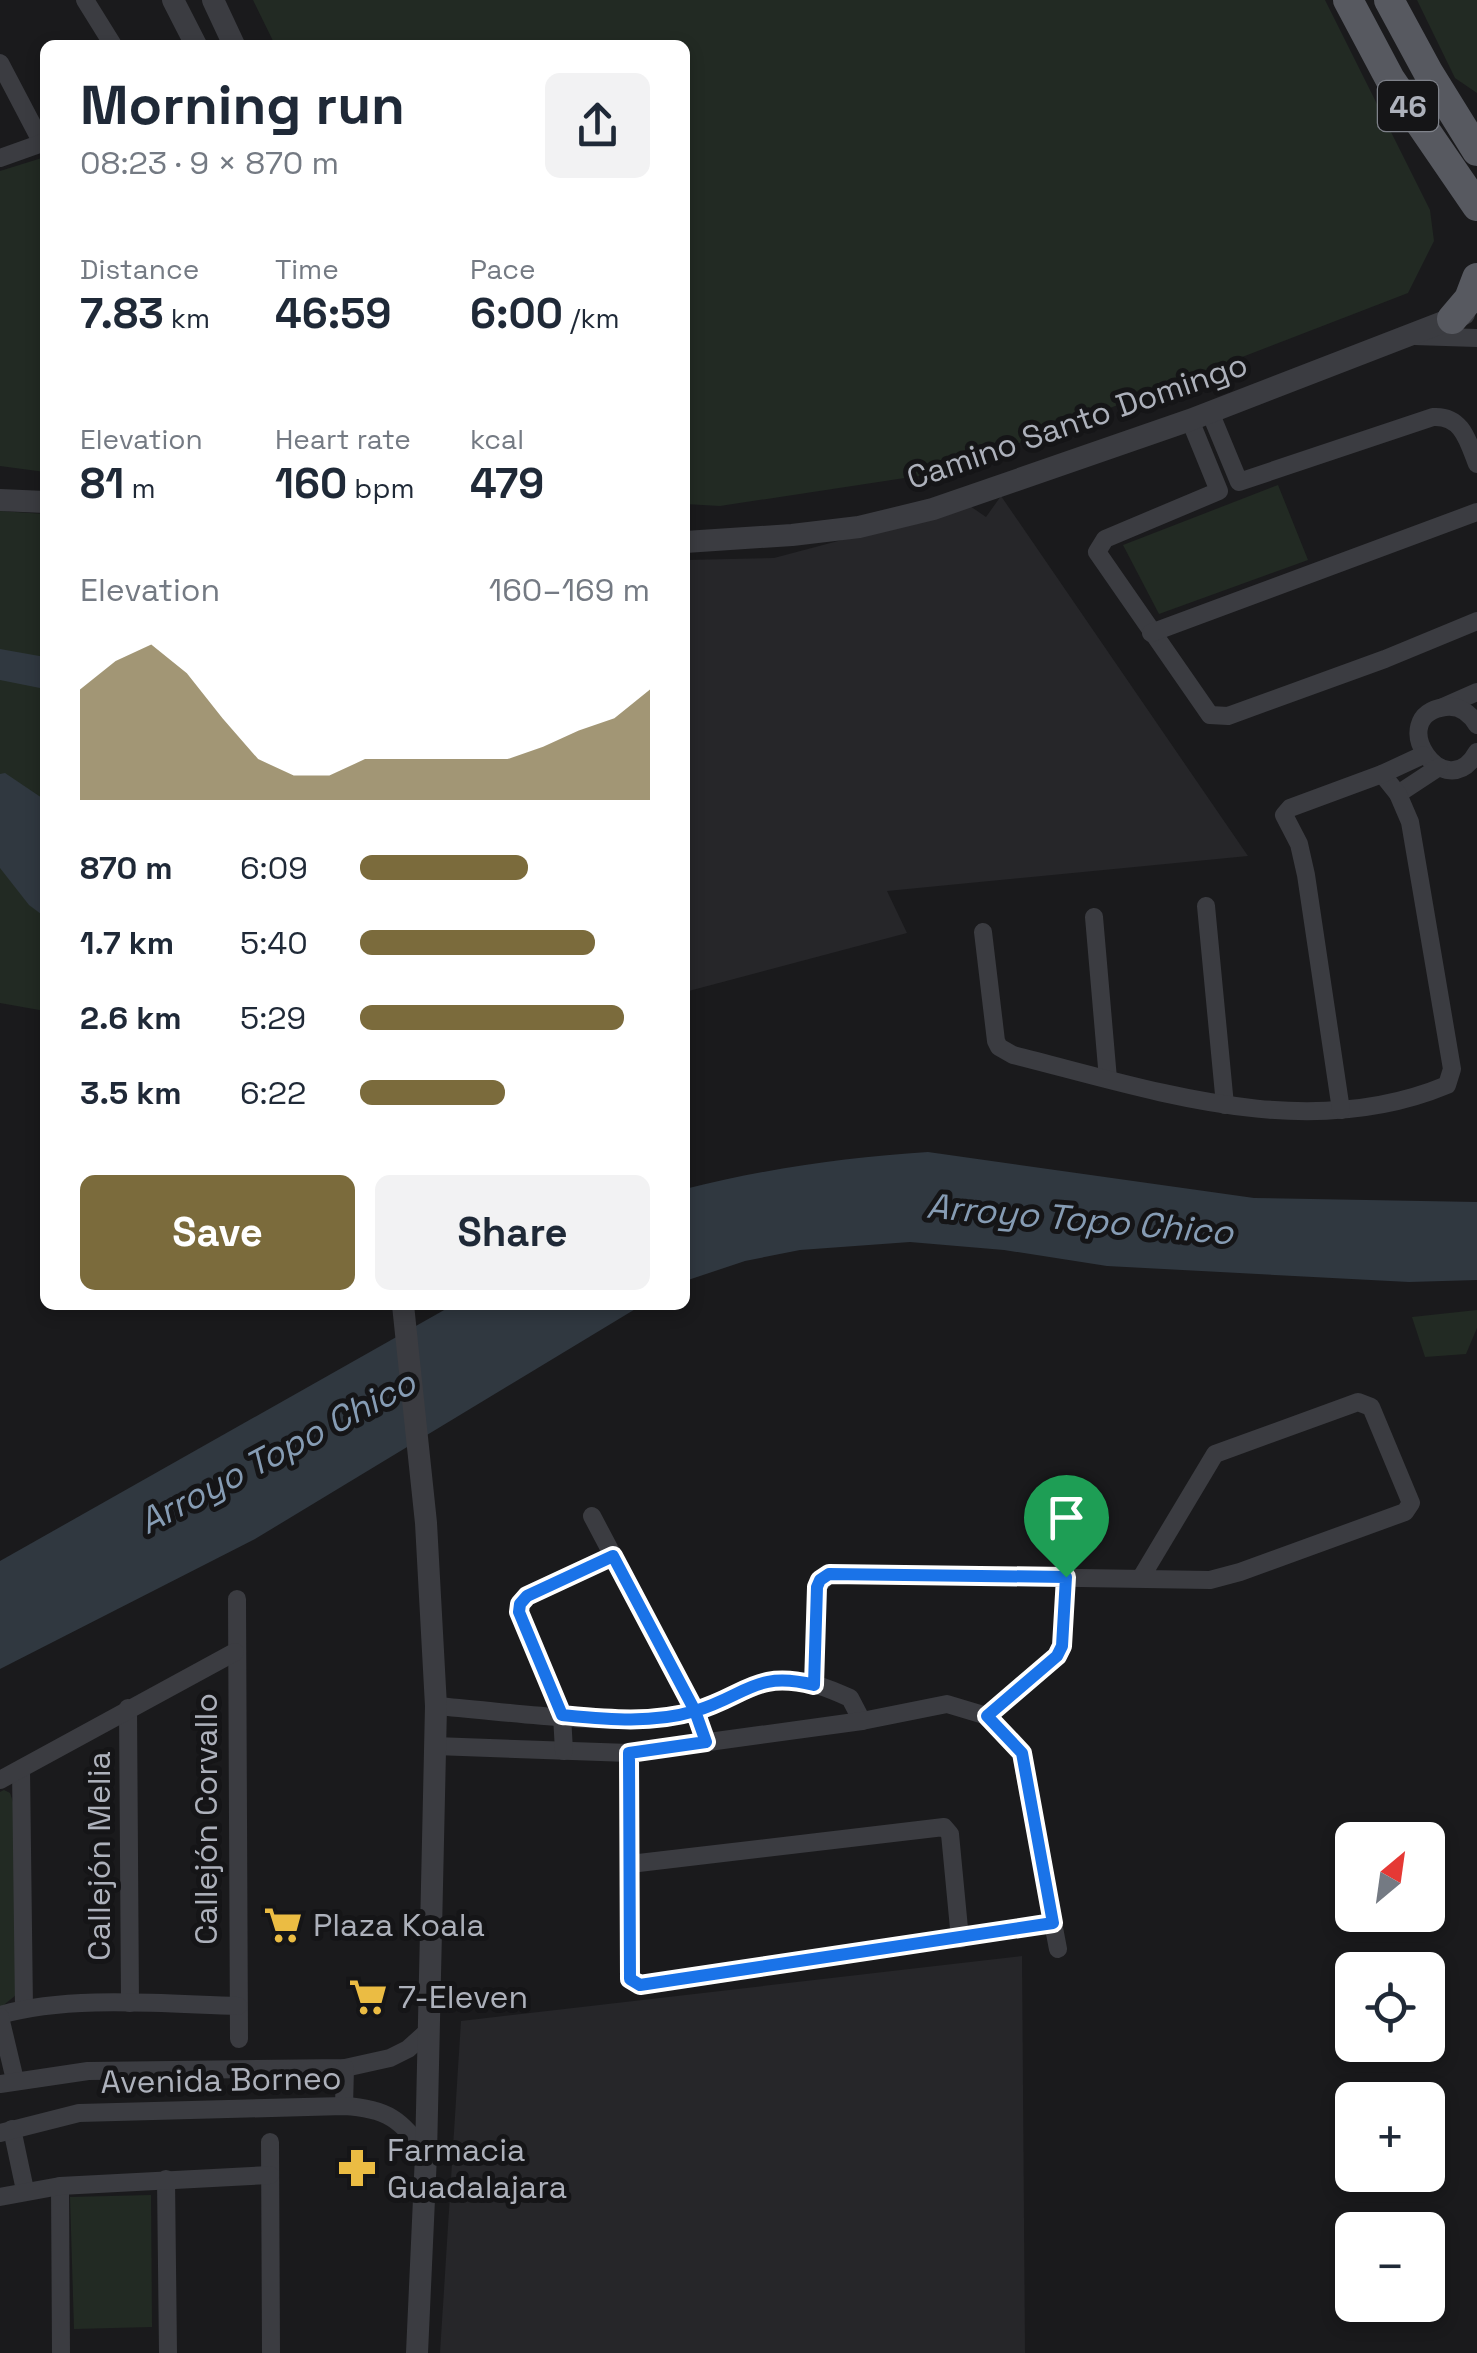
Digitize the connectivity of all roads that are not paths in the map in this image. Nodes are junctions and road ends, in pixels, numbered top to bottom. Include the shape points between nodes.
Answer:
1 (86, 0) edge
2 (173, 0) edge
3 (214, 0) edge
4 (1348, 0) edge
5 (1389, 0) edge
6 (110, 40) edge
7 (193, 40) edge
8 (232, 40) edge
9 (0, 63) edge
10 (40, 135) edge
11 (40, 143) edge
12 (1477, 151) edge
13 (0, 158) edge
14 (1472, 199) edge
15 (1477, 278) edge
16 (1469, 314) edge
17 (1404, 336) junction
18 (1477, 338) edge
19 (1200, 416) junction
20 (1477, 464) edge
21 (0, 500) edge
22 (40, 502) edge
23 (1477, 512) edge
24 (690, 542) edge
25 (1477, 621) edge
26 (1151, 633) junction
27 (1477, 692) edge
28 (1442, 708) junction
29 (1477, 723) edge
30 (1423, 755) junction
31 (1475, 759) edge
32 (1440, 767) junction
33 (1382, 774) junction
34 (1398, 794) junction
35 (1206, 906) dead end
36 (1094, 917) dead end
37 (983, 932) dead end
38 (1108, 1078) junction
39 (1224, 1105) junction
40 (1340, 1110) junction
41 (404, 1317) edge
42 (592, 1516) dead end
43 (613, 1556) junction
44 (1142, 1576) junction
45 (1066, 1577) junction
46 (237, 1599) dead end
47 (235, 1652) junction
48 (814, 1685) junction
49 (436, 1706) junction
50 (128, 1708) junction
51 (695, 1711) junction
52 (562, 1715) junction
53 (987, 1716) junction
54 (862, 1721) junction
55 (706, 1742) junction
56 (436, 1746) junction
57 (564, 1752) junction
58 (629, 1753) junction
59 (21, 1769) junction
60 (0, 1780) edge
61 (630, 1864) junction
62 (1053, 1923) junction
63 (960, 1939) junction
64 (1058, 1949) dead end
65 (130, 2003) junction
66 (238, 2006) junction
67 (24, 2008) junction
68 (0, 2016) edge
69 (428, 2032) junction
70 (239, 2040) dead end
71 (345, 2068) junction
72 (8, 2082) edge
73 (344, 2106) junction
74 (6, 2131) edge
75 (270, 2142) dead end
76 (426, 2155) junction
77 (270, 2176) junction
78 (166, 2180) junction
79 (60, 2186) junction
80 (25, 2190) junction
81 (0, 2196) edge
82 (61, 2353) edge
83 (168, 2353) edge
84 (270, 2353) edge
85 (417, 2353) edge

1 - 6 street
2 - 7 street
3 - 8 street
4 - 14 main road, 46 via 1390,79
5 - 12 main road, 46
9 - 10 street
11 - 13 street
15 - 16 main road
16 - 17 street, Camino Santo Domingo
17 - 18 street
17 - 19 street, Camino Santo Domingo
19 - 20 street via 1239,482 1444,416 1460,426
19 - 24 street, Camino Santo Domingo via 886,520
19 - 26 street via 1218,491 1105,539 1097,552
21 - 22 street
23 - 26 street
25 - 26 street via 1223,718 1204,710
27 - 28 street
28 - 29 street via 1464,710
28 - 30 street via 1421,725
30 - 32 street
30 - 33 street
31 - 32 street
32 - 34 street
33 - 34 street
33 - 40 street via 1284,815 1306,875
34 - 40 street via 1410,822 1452,1068 1447,1085 1418,1097
35 - 39 street
36 - 38 street
37 - 38 street via 999,1047
38 - 39 street
39 - 40 street
41 - 49 street via 426,1523
42 - 43 street
43 - 51 street
43 - 52 street via 520,1604
44 - 44 street via 1215,1454 1358,1402 1371,1407 1411,1503 1406,1512 1224,1577
44 - 45 street
45 - 48 street via 829,1574 817,1587
45 - 53 street via 1057,1656
46 - 47 street, Callejón Corvallo
47 - 50 street
47 - 66 street, Callejón Corvallo
48 - 51 street via 762,1682
48 - 54 street via 850,1698
49 - 52 street
49 - 56 street
50 - 59 street
50 - 65 street, Callejón Melia
51 - 52 street via 624,1719
51 - 55 street
52 - 57 street
53 - 54 street via 947,1704
53 - 62 street via 1022,1753
54 - 55 street
55 - 58 street
56 - 57 street
56 - 69 street
57 - 58 street
58 - 61 street
59 - 60 street
59 - 67 street
61 - 63 street via 944,1827
61 - 63 street via 630,1979 640,1985
62 - 63 street
62 - 64 street
65 - 66 street
65 - 67 street
66 - 70 street, Callejón Corvallo
67 - 68 street
68 - 72 street
69 - 71 street, Avenida Borneo via 390,2058
69 - 76 street
71 - 72 street, Avenida Borneo via 115,2070
71 - 73 street
73 - 74 street, Avenida Borneo via 79,2113
73 - 76 street, Avenida Borneo via 384,2113 410,2130
74 - 80 street
75 - 77 street
76 - 85 street
77 - 78 street
77 - 84 street
78 - 79 street
78 - 83 street
79 - 80 street
79 - 82 street
80 - 81 street

